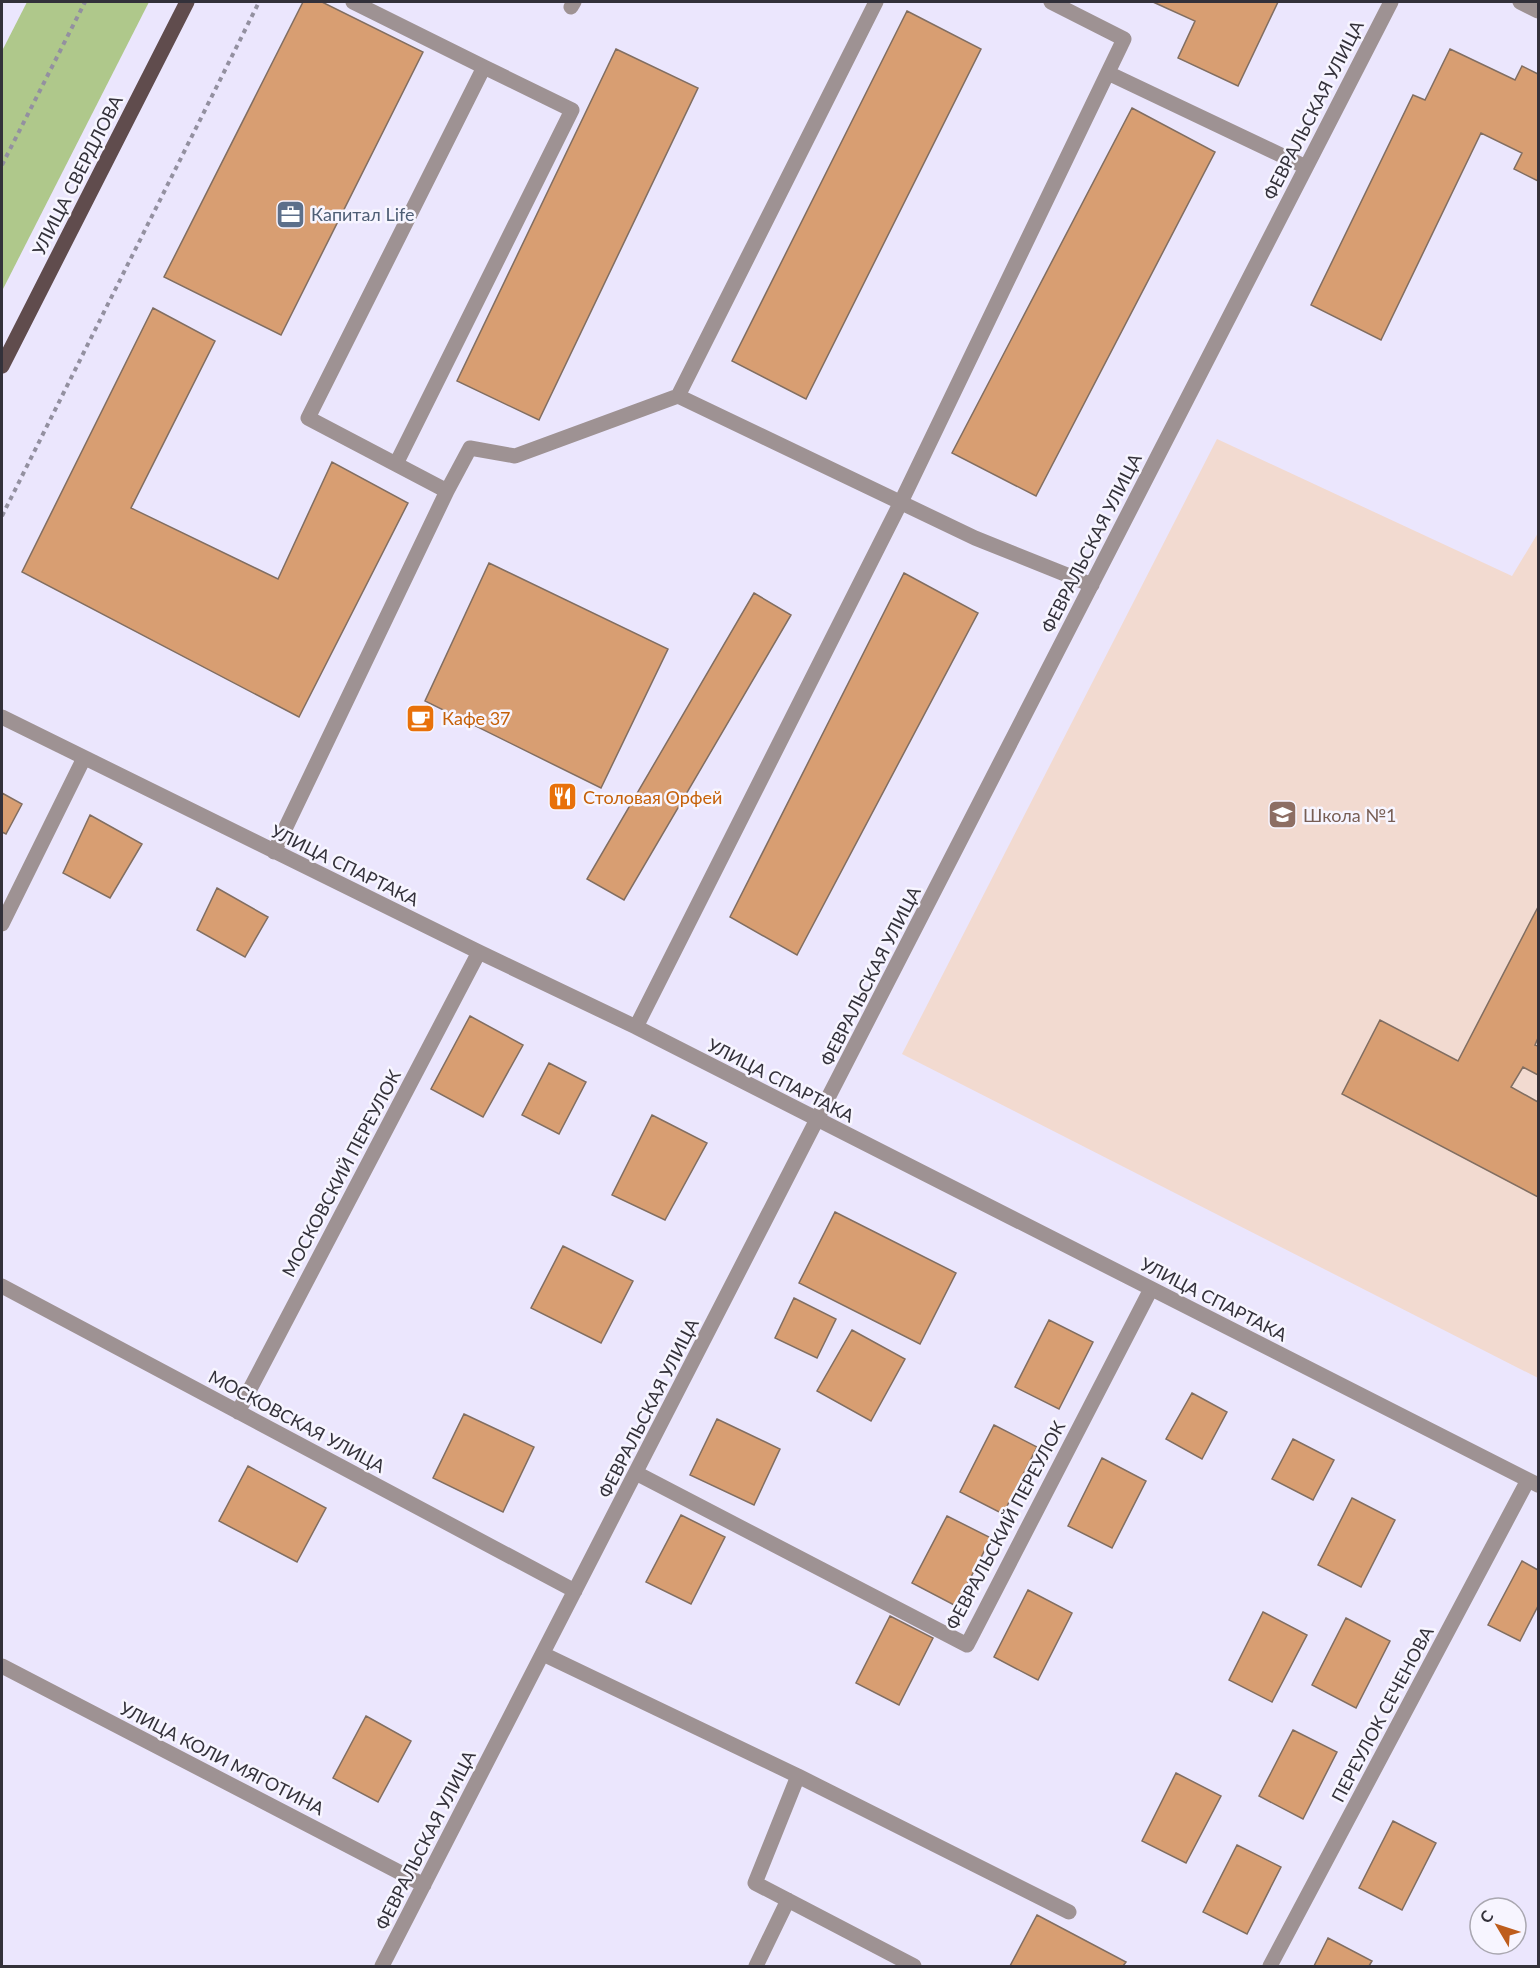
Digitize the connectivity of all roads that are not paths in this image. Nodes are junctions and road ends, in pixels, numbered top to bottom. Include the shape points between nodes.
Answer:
1 (187, 2) edge
2 (353, 2) edge
3 (876, 2) edge
4 (1051, 2) edge
5 (1391, 2) edge
6 (1520, 2) edge
7 (1539, 11) edge
8 (484, 67) junction
9 (1108, 73) junction
10 (1305, 167) junction
11 (2, 366) edge
12 (678, 396) junction
13 (396, 464) junction
14 (447, 491) junction
15 (901, 502) junction
16 (1092, 585) junction
17 (2, 717) edge
18 (84, 758) junction
19 (274, 852) junction
20 (2, 924) edge
21 (479, 952) junction
22 (636, 1028) junction
23 (817, 1120) junction
24 (2, 1286) edge
25 (1151, 1289) junction
26 (238, 1412) junction
27 (636, 1473) junction
28 (1533, 1482) edge
29 (575, 1591) junction
30 (543, 1654) junction
31 (2, 1666) edge
32 (798, 1776) junction
33 (424, 1885) junction
34 (788, 1900) junction
35 (1068, 1912) dead end
36 (382, 1966) edge
37 (756, 1966) edge
38 (914, 1966) edge
39 (1270, 1966) edge

1 - 11 main road, УЛИЦА СВЕРДЛОВА
2 - 8 street
3 - 12 street
4 - 9 street via 1124,39
5 - 10 street, ФЕВРАЛЬСКАЯ УЛИЦА
6 - 7 street
8 - 13 street via 308,418
8 - 13 street via 572,110
9 - 10 street
9 - 15 street
10 - 16 street, ФЕВРАЛЬСКАЯ УЛИЦА
12 - 14 street via 515,456 470,448
12 - 15 street
13 - 14 street
14 - 19 street
15 - 16 street via 975,538
15 - 22 street
16 - 23 street, ФЕВРАЛЬСКАЯ УЛИЦА
17 - 18 street, УЛИЦА СПАРТАКА
18 - 19 street, УЛИЦА СПАРТАКА
18 - 20 street
19 - 21 street, УЛИЦА СПАРТАКА
21 - 22 street, УЛИЦА СПАРТАКА
21 - 26 street, МОСКОВСКИЙ ПЕРЕУЛОК
22 - 23 street, УЛИЦА СПАРТАКА
23 - 25 street, УЛИЦА СПАРТАКА
23 - 27 street, ФЕВРАЛЬСКАЯ УЛИЦА
24 - 26 street, МОСКОВСКАЯ УЛИЦА
25 - 27 street, ФЕВРАЛЬСКИЙ ПЕРЕУЛОК via 967,1645
25 - 28 street, УЛИЦА СПАРТАКА
26 - 29 street, МОСКОВСКАЯ УЛИЦА
27 - 29 street, ФЕВРАЛЬСКАЯ УЛИЦА
28 - 39 street, ПЕРЕУЛОК СЕЧЕНОВА
29 - 30 street, ФЕВРАЛЬСКАЯ УЛИЦА
30 - 32 street
30 - 33 street, ФЕВРАЛЬСКАЯ УЛИЦА
31 - 33 street, УЛИЦА КОЛИ МЯГОТИНА
32 - 34 street via 755,1883
32 - 35 street
33 - 36 street, ФЕВРАЛЬСКАЯ УЛИЦА
34 - 37 street
34 - 38 street

